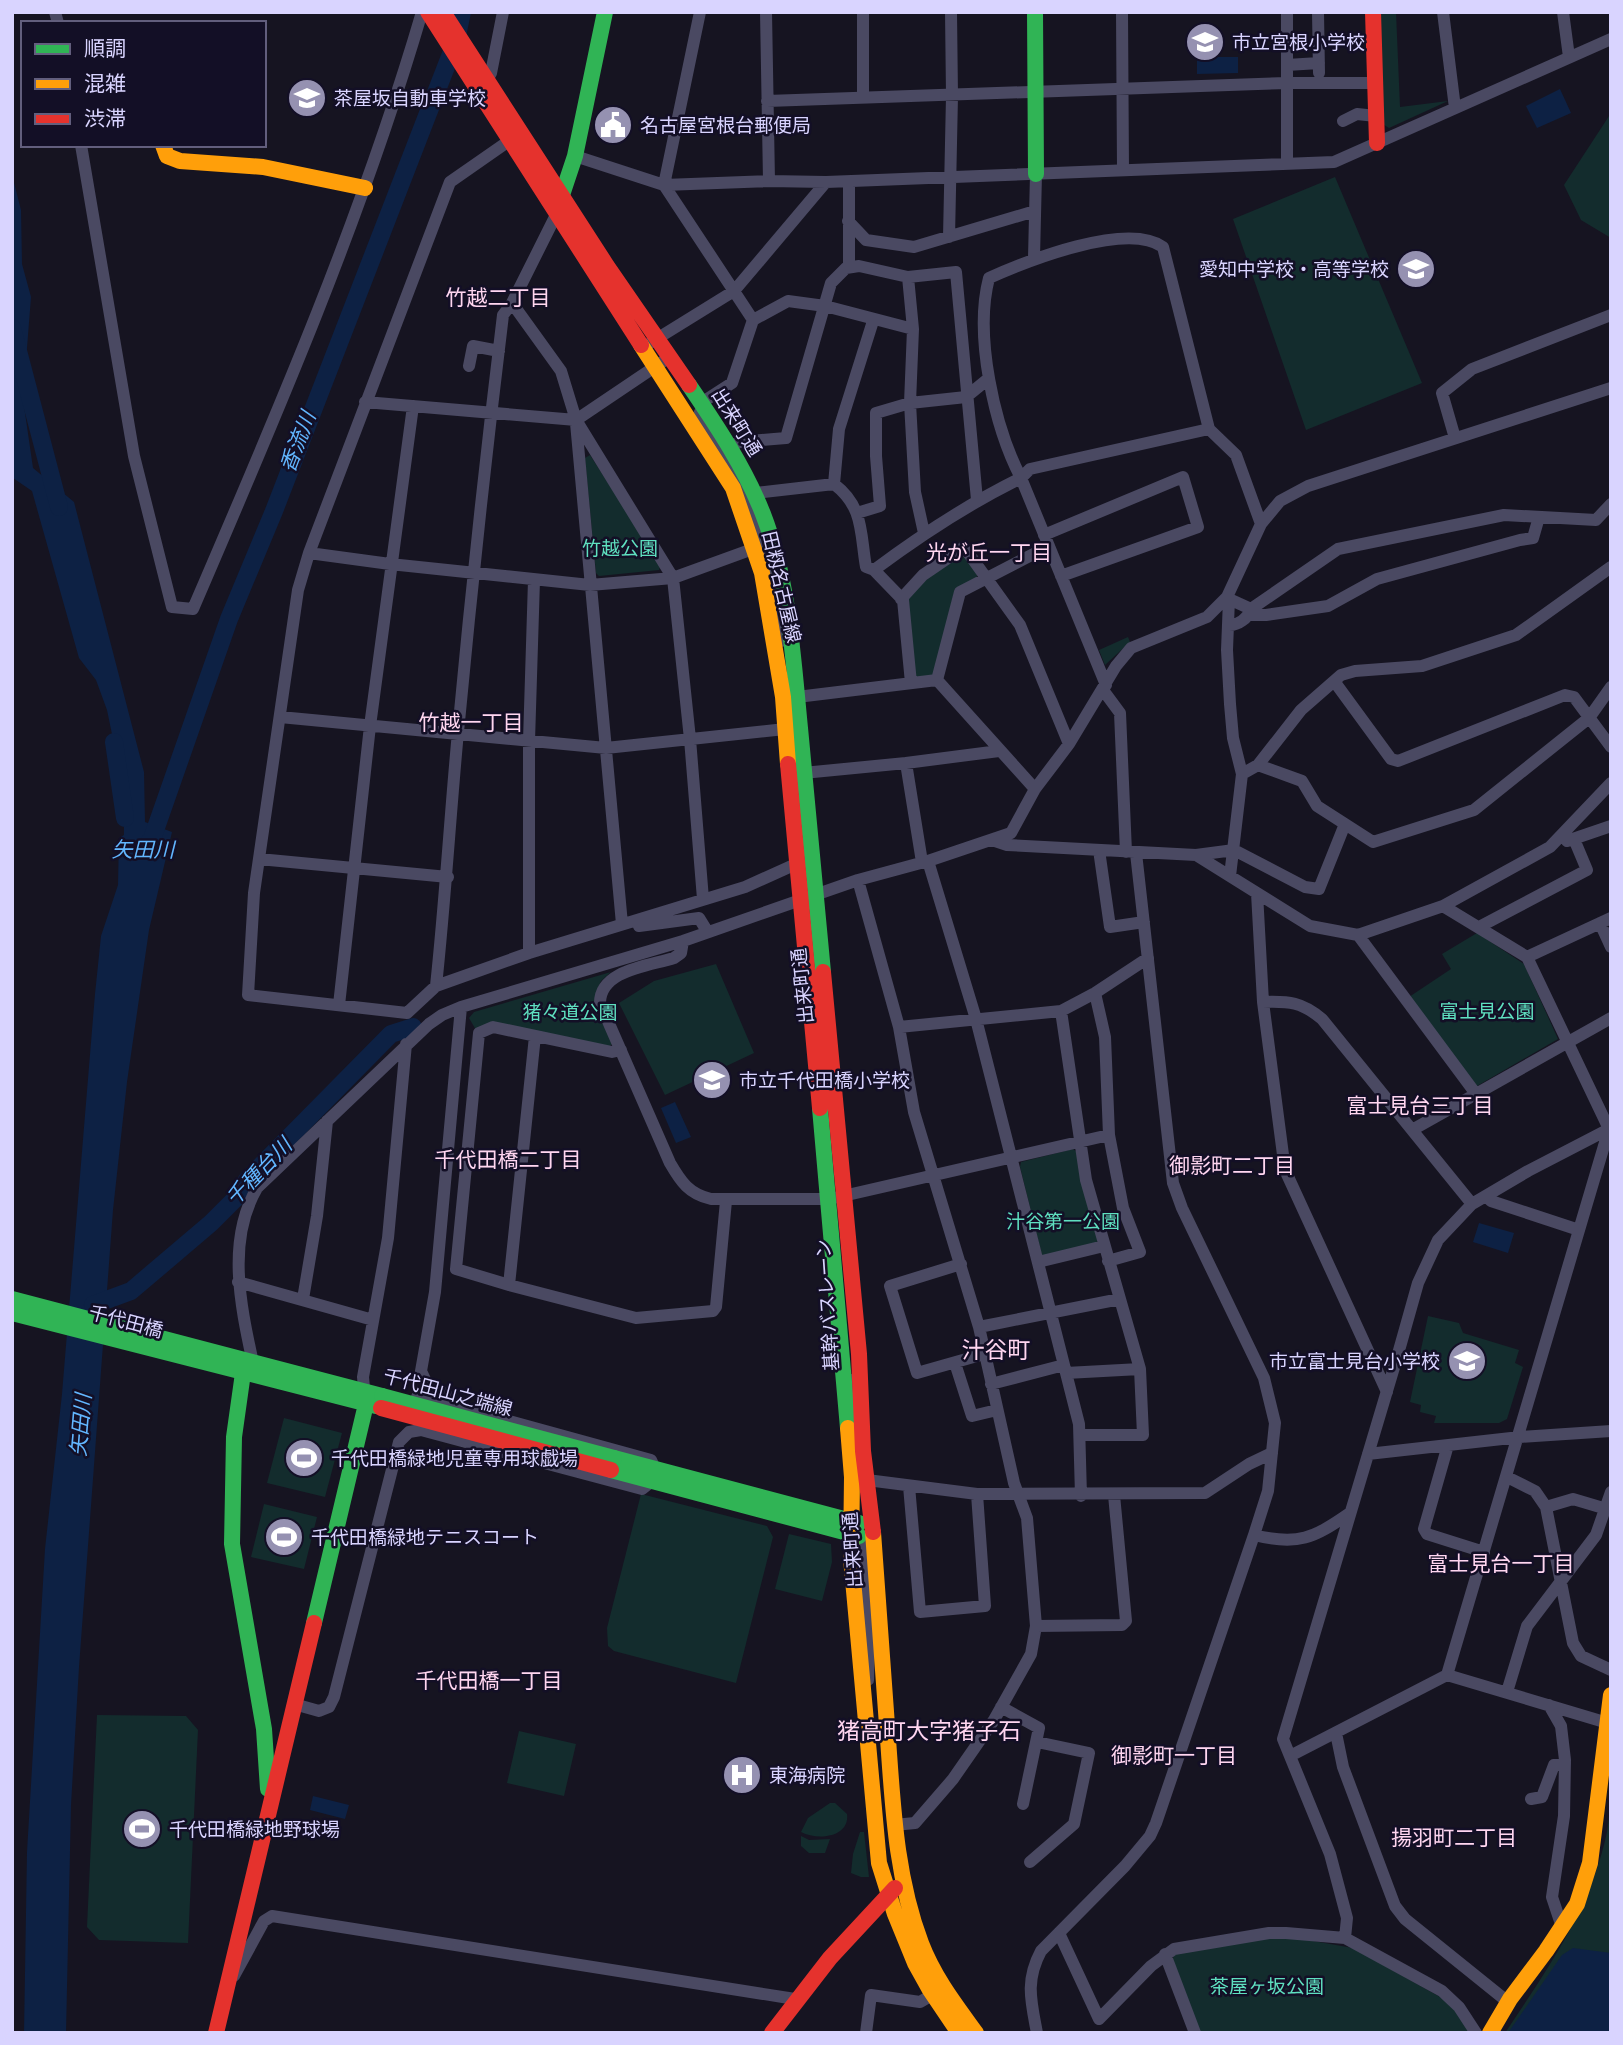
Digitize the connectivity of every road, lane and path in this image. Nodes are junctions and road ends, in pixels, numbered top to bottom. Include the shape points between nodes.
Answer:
1 (503, 12) edge
2 (605, 12) edge
3 (699, 12) edge
4 (766, 12) edge
5 (863, 12) edge
6 (951, 12) edge
7 (1035, 12) edge
8 (1122, 12) edge
9 (1287, 12) edge
10 (1318, 12) edge
11 (1373, 12) edge
12 (1443, 12) edge
13 (1563, 12) edge
14 (431, 13) edge
15 (1611, 39) edge
16 (1569, 57) junction
17 (1287, 65) junction
18 (487, 80) junction
19 (1287, 83) junction
20 (1375, 83) junction
21 (1121, 90) junction
22 (1035, 93) junction
23 (952, 96) junction
24 (863, 98) junction
25 (767, 101) junction
26 (1455, 108) junction
27 (1376, 116) junction
28 (1343, 121) dead end
29 (509, 141) junction
30 (1377, 143) junction
31 (82, 147) edge
32 (164, 147) edge
33 (575, 156) junction
34 (1287, 164) junction
35 (1123, 170) junction
36 (1036, 174) junction
37 (949, 176) junction
38 (769, 181) junction
39 (826, 182) junction
40 (849, 182) junction
41 (664, 185) junction
42 (365, 188) junction
43 (561, 199) junction
44 (1035, 211) junction
45 (556, 215) junction
46 (848, 220) junction
47 (949, 237) junction
48 (1034, 258) junction
49 (849, 267) junction
50 (908, 277) junction
51 (734, 291) junction
52 (512, 303) junction
53 (825, 306) junction
54 (1611, 315) edge
55 (753, 320) junction
56 (873, 321) junction
57 (913, 329) junction
58 (650, 343) junction
59 (499, 351) junction
60 (662, 362) junction
61 (469, 366) dead end
62 (680, 375) junction
63 (988, 379) junction
64 (1611, 388) edge
65 (966, 397) junction
66 (365, 402) junction
67 (701, 403) junction
68 (910, 403) junction
69 (413, 406) junction
70 (491, 414) junction
71 (576, 420) junction
72 (1209, 429) junction
73 (1455, 438) junction
74 (730, 447) junction
75 (1021, 478) junction
76 (834, 484) junction
77 (742, 494) junction
78 (977, 500) junction
79 (1611, 504) edge
80 (858, 513) junction
81 (1539, 517) junction
82 (1261, 524) junction
83 (924, 533) junction
84 (1046, 540) junction
85 (764, 545) junction
86 (309, 553) junction
87 (390, 564) junction
88 (1611, 567) edge
89 (874, 570) junction
90 (474, 574) junction
91 (1061, 576) junction
92 (673, 578) junction
93 (987, 579) junction
94 (534, 580) junction
95 (590, 585) junction
96 (1228, 598) junction
97 (901, 599) junction
98 (1250, 612) junction
99 (1228, 625) junction
100 (937, 680) junction
101 (1334, 681) junction
102 (911, 683) junction
103 (1611, 687) edge
104 (1104, 688) junction
105 (790, 697) junction
106 (281, 718) junction
107 (1589, 718) junction
108 (370, 726) junction
109 (785, 729) junction
110 (458, 735) junction
111 (690, 739) junction
112 (529, 741) junction
113 (1069, 744) junction
114 (1611, 747) edge
115 (606, 748) junction
116 (999, 751) junction
117 (906, 764) junction
118 (1259, 766) junction
119 (803, 773) junction
120 (1241, 774) junction
121 (1611, 783) edge
122 (1035, 789) junction
123 (1345, 824) junction
124 (1611, 826) edge
125 (1574, 839) junction
126 (992, 840) junction
127 (1550, 847) junction
128 (1099, 850) junction
129 (1234, 850) junction
130 (1131, 852) junction
131 (1196, 855) junction
132 (260, 859) junction
133 (925, 861) junction
134 (796, 864) junction
135 (354, 867) junction
136 (1230, 876) junction
137 (448, 877) junction
138 (858, 880) junction
139 (1257, 893) junction
140 (807, 897) junction
141 (703, 899) junction
142 (1443, 905) junction
143 (636, 920) junction
144 (1605, 920) edge
145 (1144, 922) junction
146 (622, 924) junction
147 (1479, 927) junction
148 (707, 931) junction
149 (1358, 935) junction
150 (682, 945) junction
151 (1611, 947) edge
152 (529, 953) junction
153 (1527, 957) junction
154 (1148, 958) junction
155 (436, 986) junction
156 (1096, 993) junction
157 (1263, 1002) junction
158 (339, 1005) junction
159 (461, 1007) junction
160 (1061, 1011) junction
161 (1611, 1018) edge
162 (975, 1019) junction
163 (899, 1027) junction
164 (535, 1036) junction
165 (1569, 1042) junction
166 (405, 1044) junction
167 (621, 1050) junction
168 (1476, 1094) junction
169 (327, 1121) junction
170 (1610, 1129) edge
171 (1412, 1130) junction
172 (1109, 1135) junction
173 (1080, 1143) junction
174 (1013, 1159) junction
175 (934, 1176) junction
176 (1486, 1196) junction
177 (837, 1197) junction
178 (726, 1201) junction
179 (1472, 1204) junction
180 (1579, 1230) junction
181 (1104, 1245) junction
182 (1108, 1261) junction
183 (1038, 1262) junction
184 (961, 1264) junction
185 (239, 1282) junction
186 (509, 1285) junction
187 (12, 1299) edge
188 (303, 1299) junction
189 (1120, 1299) junction
190 (12, 1313) edge
191 (1050, 1313) junction
192 (373, 1320) junction
193 (979, 1327) junction
194 (984, 1354) junction
195 (955, 1363) junction
196 (237, 1365) junction
197 (1065, 1369) junction
198 (1140, 1369) junction
199 (990, 1384) junction
200 (1387, 1392) junction
201 (373, 1400) junction
202 (447, 1404) junction
203 (997, 1410) junction
204 (1611, 1431) edge
205 (409, 1432) junction
206 (1080, 1435) junction
207 (1520, 1437) junction
208 (1448, 1445) junction
209 (1272, 1453) junction
210 (1368, 1454) junction
211 (653, 1475) junction
212 (860, 1478) junction
213 (1507, 1478) junction
214 (909, 1486) junction
215 (1611, 1492) edge
216 (977, 1494) junction
217 (1114, 1495) junction
218 (1020, 1496) junction
219 (1081, 1496) junction
220 (1546, 1507) junction
221 (1608, 1509) edge
222 (1350, 1513) junction
223 (861, 1530) junction
224 (1254, 1535) junction
225 (1484, 1552) junction
226 (1560, 1582) junction
227 (1036, 1626) junction
228 (1611, 1670) edge
229 (1447, 1675) junction
230 (1507, 1692) junction
231 (1611, 1696) edge
232 (294, 1704) junction
233 (1549, 1705) junction
234 (1001, 1707) junction
235 (1609, 1728) edge
236 (1336, 1733) junction
237 (1037, 1742) junction
238 (275, 1756) junction
239 (1290, 1756) junction
240 (1565, 1764) junction
241 (1531, 1799) dead end
242 (1024, 1804) dead end
243 (894, 1825) junction
244 (1030, 1862) dead end
245 (902, 1882) junction
246 (888, 1895) junction
247 (1562, 1927) junction
248 (1059, 1933) junction
249 (1345, 1938) junction
250 (1166, 1954) junction
251 (226, 1992) junction
252 (932, 1995) junction
253 (795, 1999) junction
254 (1508, 2002) junction
255 (216, 2033) edge
256 (772, 2033) edge
257 (866, 2033) edge
258 (959, 2033) edge
259 (976, 2033) edge
260 (1037, 2033) edge
261 (1195, 2033) edge
262 (1476, 2033) edge
263 (1490, 2033) edge

1 - 18 street
2 - 33 main road
3 - 41 street
4 - 25 street
5 - 24 street
6 - 23 street
7 - 22 main road
8 - 21 street
9 - 17 street
10 - 17 street via 1319,68
11 - 20 main road
12 - 26 street
13 - 16 street
14 - 18 main road, 出来町通 via 469,52
14 - 29 main road, 出来町通
14 - 42 street
15 - 16 street
16 - 26 street
17 - 19 street
18 - 43 main road, 出来町通
19 - 20 street
19 - 21 street
19 - 34 street
20 - 27 main road
21 - 22 street
21 - 35 street
22 - 23 street
22 - 36 main road
23 - 24 street
23 - 37 street
24 - 25 street
25 - 38 street
26 - 30 street
27 - 28 street via 1357,114
27 - 30 main road
29 - 45 main road, 出来町通
29 - 66 street via 450,182
30 - 34 street via 1334,162
31 - 42 street via 134,456 172,607 193,609
32 - 42 main road via 167,156 180,161 263,167
33 - 41 street
33 - 43 main road
34 - 35 street
35 - 36 street
36 - 37 street
36 - 44 street
37 - 40 street
37 - 47 street
38 - 39 street
38 - 41 street
39 - 40 street
39 - 51 street
40 - 46 street
41 - 51 street
43 - 45 main road
43 - 58 main road, 出来町通
44 - 47 street
44 - 48 street
45 - 52 street
45 - 58 main road, 出来町通
46 - 47 street via 866,240 915,247
46 - 49 street
48 - 63 street via 989,278 983,301
48 - 72 street via 1121,238 1153,240 1163,247
49 - 50 street
49 - 53 street via 831,283
50 - 57 street
50 - 65 street via 956,272
51 - 55 street
51 - 58 street
52 - 59 street via 503,316
52 - 71 street via 561,372
53 - 55 street via 788,301
53 - 56 street
53 - 74 street via 786,438 738,442
54 - 73 street via 1472,369 1442,393
55 - 67 street via 732,383
56 - 57 street
56 - 76 street via 839,429
57 - 68 street
58 - 60 main road, 出来町通
59 - 61 street via 473,346
59 - 70 street
60 - 62 main road, 出来町通
60 - 71 street
60 - 77 main road, 出来町通
62 - 67 main road, 出来町通
62 - 77 street
63 - 65 street
63 - 75 street
64 - 73 street
65 - 68 street
65 - 78 street
66 - 69 street
66 - 86 street
67 - 74 main road, 出来町通
68 - 80 street via 876,413 880,506
68 - 83 street via 915,492
69 - 70 street
69 - 87 street
70 - 71 street
70 - 90 street
71 - 92 street
71 - 95 street
72 - 75 street via 1030,469
72 - 82 street via 1236,455
73 - 82 street via 1307,486 1280,501
74 - 77 main road, 出来町通
75 - 78 street
75 - 84 street
76 - 77 street
76 - 80 street via 848,495
77 - 85 main road, 田籾名古屋線
78 - 83 street
79 - 81 street via 1596,520
80 - 89 street via 866,567
81 - 98 street via 1504,515 1338,549
81 - 98 street via 1533,538 1377,579 1328,606 1266,615
82 - 96 street
83 - 89 street
84 - 91 street
84 - 91 street via 1183,477 1198,527
84 - 93 street
85 - 92 street
85 - 105 main road, 田籾名古屋線 via 770,613
85 - 105 main road, 出来町通 via 786,602
86 - 87 street
86 - 106 street via 298,590
87 - 90 street
87 - 108 street
88 - 101 street via 1516,635 1422,666 1355,671
89 - 97 street
90 - 94 street
90 - 110 street
91 - 104 street
92 - 95 street
92 - 111 street
93 - 97 street via 964,547 923,575
93 - 100 street via 960,592
93 - 113 street via 1020,625
94 - 95 street
94 - 112 street
95 - 115 street
96 - 98 street
96 - 99 street
96 - 104 street via 1207,617 1131,648
97 - 102 street
98 - 99 street via 1235,625
99 - 120 street via 1230,704
100 - 102 street
100 - 116 street
101 - 107 street via 1391,759 1398,761 1564,695 1574,697
101 - 118 street via 1301,710
102 - 105 street
103 - 107 street
104 - 113 street
104 - 130 street via 1120,713
105 - 109 main road, 出来町通
105 - 119 main road, 出来町通
106 - 108 street
106 - 132 street
107 - 114 street
107 - 123 street via 1474,810 1374,842
108 - 110 street
108 - 135 street
109 - 111 street
109 - 134 main road, 出来町通
110 - 112 street
110 - 137 street
111 - 115 street
111 - 141 street
112 - 115 street
112 - 152 street
113 - 122 street
115 - 146 street
116 - 117 street
116 - 122 street
117 - 119 street
117 - 133 street
118 - 120 street
118 - 123 street via 1301,781 1317,806
119 - 140 main road, 出来町通
120 - 129 street
121 - 127 street
122 - 126 street via 1011,833
123 - 129 street via 1319,890
124 - 125 street
125 - 127 street
125 - 147 street via 1587,870
126 - 128 street via 1007,845
126 - 133 street
127 - 142 street
128 - 130 street
128 - 145 street via 1110,927
129 - 131 street
129 - 136 street
130 - 131 street
130 - 145 street
131 - 136 street
132 - 135 street
132 - 158 street via 248,995
133 - 138 street
133 - 162 street
134 - 140 main road, 出来町通
134 - 141 street via 745,887
135 - 137 street
135 - 158 street
136 - 139 street
137 - 155 street
138 - 140 street
138 - 163 street
139 - 149 street via 1310,926
139 - 157 street
140 - 148 street
140 - 177 main road, 出来町通
140 - 177 main road, 出来町通 via 840,1156
141 - 143 street
142 - 147 street
142 - 149 street
143 - 146 street
143 - 148 street via 639,926 699,918
144 - 151 street
144 - 153 street
145 - 154 street
146 - 152 street
147 - 153 street
148 - 150 street
149 - 168 street
150 - 159 street
150 - 167 street via 674,958 611,979 600,993
152 - 155 street
153 - 165 street
154 - 156 street
154 - 209 street via 1176,1195 1264,1378 1275,1423
155 - 158 street via 407,1013
156 - 160 street
156 - 172 street via 1105,1037
157 - 171 street via 1307,1007 1322,1019
157 - 200 street via 1285,1170
159 - 166 street via 442,1015
159 - 202 street via 435,1292 421,1371 428,1387 446,1394
160 - 162 street
160 - 173 street
161 - 165 street
162 - 163 street
162 - 174 street
163 - 175 street via 914,1112
164 - 167 street
164 - 186 street
164 - 186 street via 493,1027 479,1033 456,1269
165 - 168 street
165 - 170 street
166 - 169 street
166 - 192 street via 388,1238
167 - 178 street via 682,1184 698,1196
168 - 171 street
169 - 185 street via 249,1201 241,1227
169 - 188 street
170 - 176 street
170 - 180 street
171 - 179 street
172 - 173 street
172 - 182 street via 1123,1208 1140,1251
173 - 174 street
173 - 181 street
174 - 175 street
174 - 183 street
175 - 177 street
175 - 184 street
176 - 179 street
176 - 180 street
177 - 178 street
177 - 212 main road, 出来町通
177 - 212 main road, 出来町通 via 859,1354 863,1415
178 - 186 street via 713,1311 636,1318
179 - 200 street via 1438,1240 1418,1283
180 - 207 street
181 - 182 street
181 - 183 street
182 - 189 street
183 - 191 street
184 - 193 street
184 - 195 street via 890,1286 918,1373
185 - 188 street
185 - 196 street via 244,1321
187 - 196 main road, 千代田山之端線
188 - 192 street
189 - 191 street
189 - 198 street
190 - 196 main road, 千代田橋
191 - 193 street
191 - 197 street
192 - 201 street via 363,1377
193 - 194 street
194 - 195 street
194 - 199 street
195 - 203 street via 972,1416
196 - 201 main road, 千代田山之端線
196 - 238 main road via 233,1548
197 - 198 street
197 - 199 street
197 - 206 street
198 - 206 street via 1143,1435
199 - 203 street
200 - 210 street
201 - 211 main road, 千代田山之端線, bridge
201 - 232 main road
202 - 205 street via 417,1397
202 - 211 street via 651,1460
203 - 218 street
204 - 207 street
205 - 211 street via 421,1430 642,1489
205 - 232 street via 399,1442 334,1697 329,1707 319,1711
206 - 219 street
207 - 208 street
207 - 213 street
208 - 210 street
208 - 225 street via 1424,1529 1427,1534
209 - 217 street via 1205,1493
209 - 224 street via 1268,1491
210 - 222 street
211 - 223 main road, 千代田山之端線
212 - 214 street
212 - 223 main road, 出来町通
212 - 223 main road, 出来町通
213 - 220 street via 1535,1491
213 - 225 street
214 - 216 street
214 - 216 street via 920,1612 985,1605
215 - 221 street
216 - 218 street
217 - 219 street
217 - 227 street via 1126,1621 1122,1625
218 - 219 street
218 - 227 street via 1027,1518
220 - 221 street via 1573,1499
220 - 226 street
221 - 226 street via 1596,1535
222 - 224 street via 1308,1538
222 - 239 street via 1283,1739
223 - 243 main road, 出来町通
223 - 246 main road, 出来町通 via 851,1558 879,1863
224 - 248 street via 1150,1836
225 - 229 street
226 - 228 street via 1573,1643 1581,1656
226 - 230 street via 1527,1626
227 - 234 street via 1031,1654
229 - 230 street
229 - 236 street
230 - 233 street
231 - 235 main road
232 - 238 main road
233 - 235 street via 1601,1721
233 - 240 street via 1561,1726
234 - 237 street via 1039,1728
234 - 243 street via 953,1779 915,1823
235 - 247 main road via 1590,1863 1577,1904
236 - 239 street
236 - 254 street via 1343,1767 1395,1906
237 - 242 street
237 - 244 street via 1089,1753 1074,1824
238 - 251 main road via 267,1830
239 - 249 street via 1330,1854 1347,1918
240 - 241 street via 1554,1765 1542,1797
240 - 247 street via 1564,1816 1552,1897
243 - 245 main road, 出来町通
245 - 246 main road
245 - 259 main road, 出来町通 via 938,1980
246 - 252 main road, 出来町通
246 - 253 main road
247 - 254 main road
248 - 250 street via 1099,2019
248 - 260 street via 1041,1951 1030,1978
249 - 250 street via 1269,1933
249 - 262 street via 1442,1991
250 - 261 street
251 - 253 street via 264,1921 272,1916
251 - 255 main road
252 - 257 street via 920,2002 872,1995
252 - 258 main road, 出来町通
253 - 256 main road
254 - 263 main road

